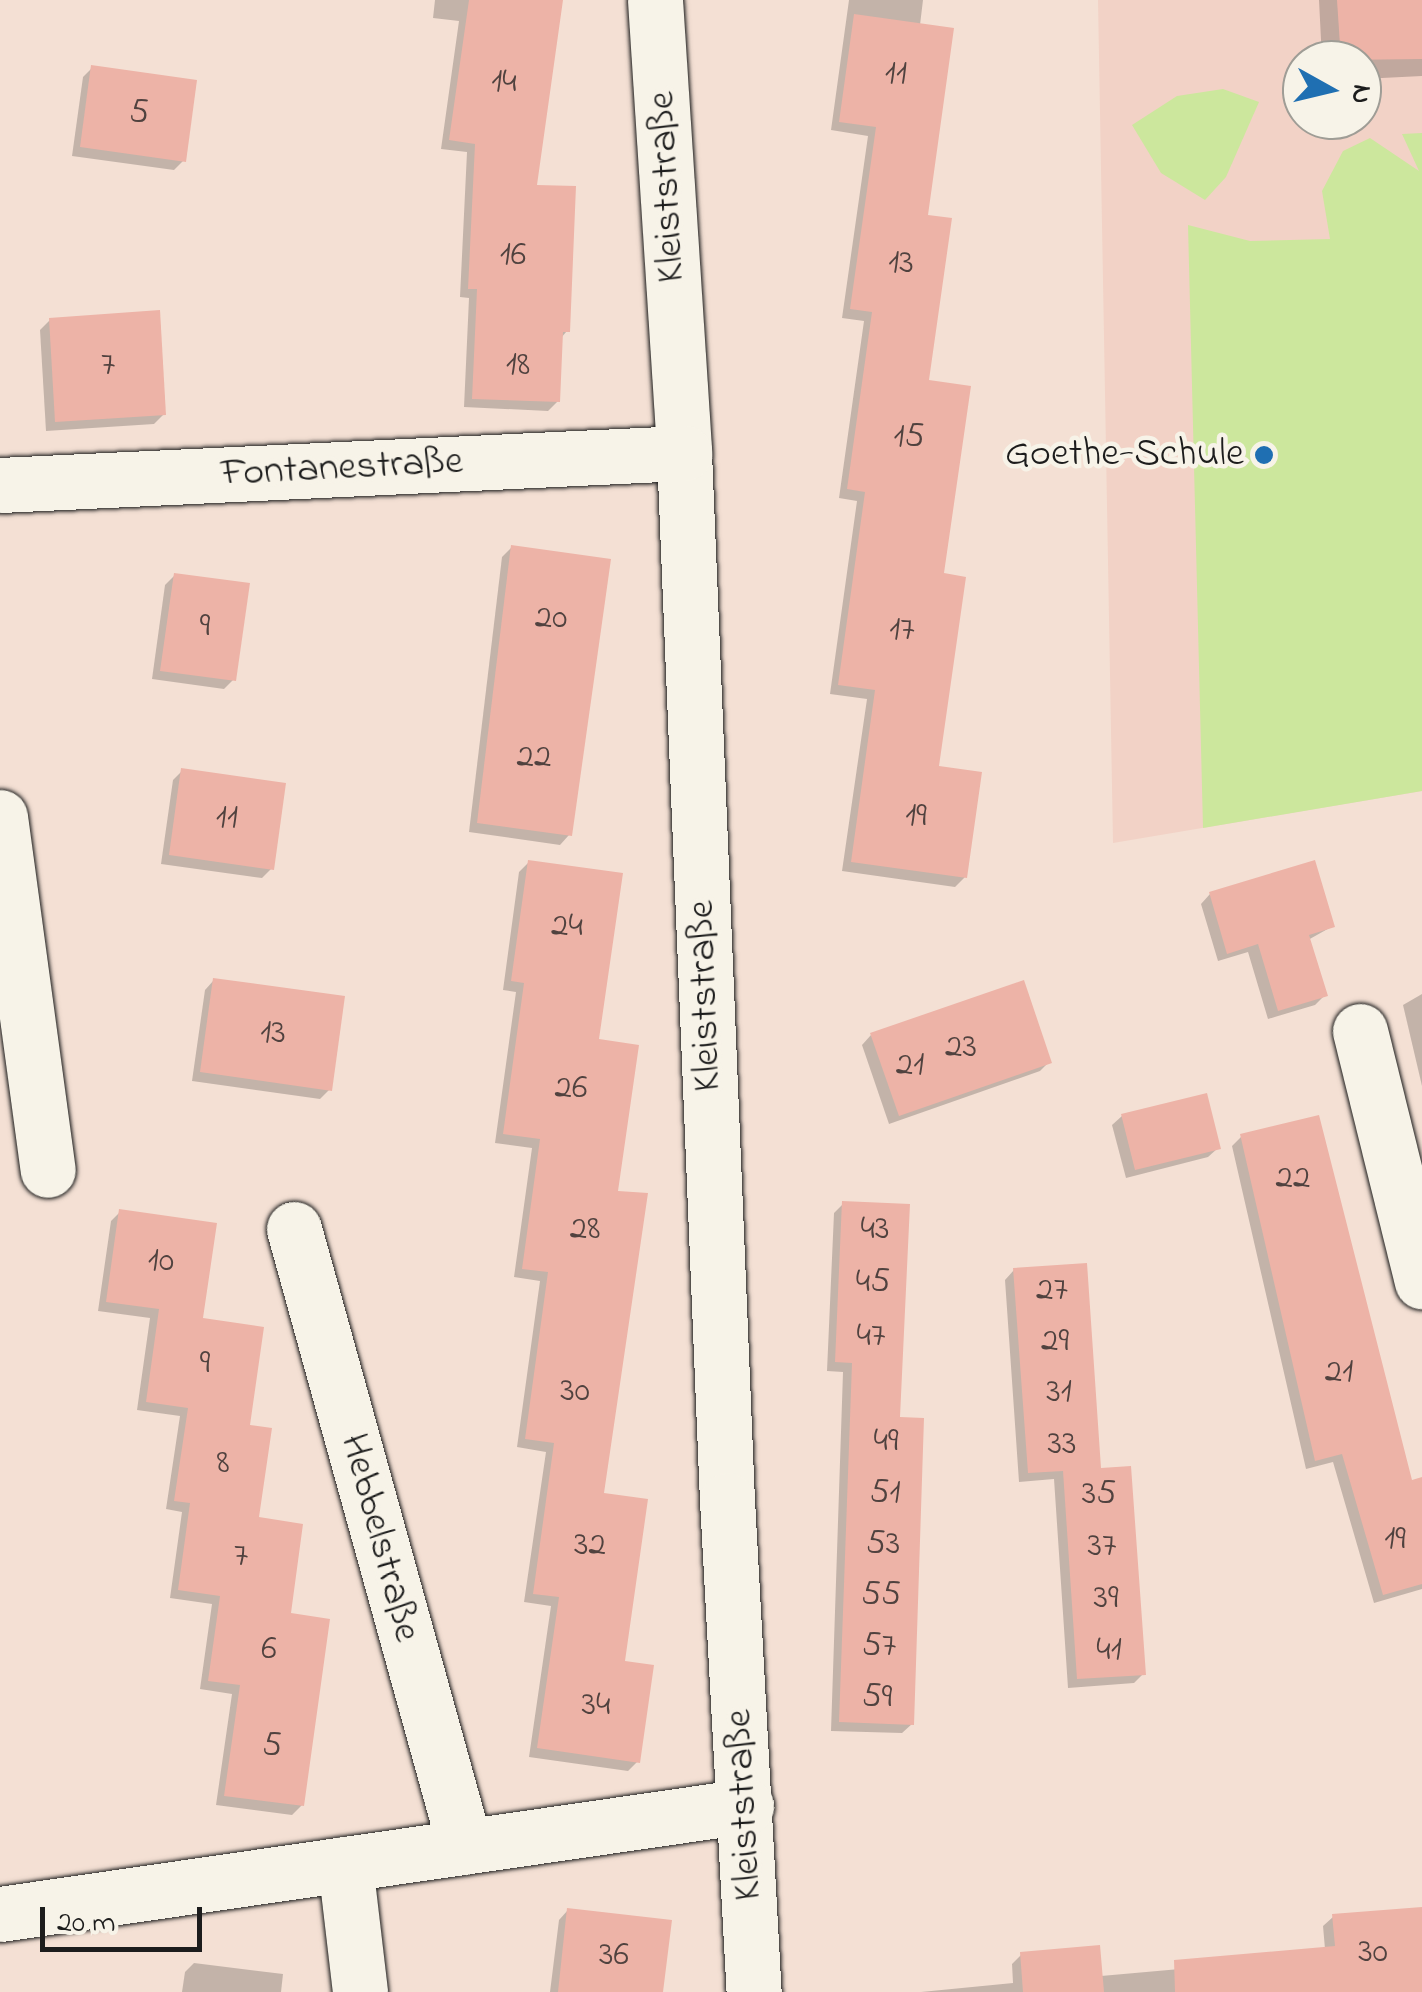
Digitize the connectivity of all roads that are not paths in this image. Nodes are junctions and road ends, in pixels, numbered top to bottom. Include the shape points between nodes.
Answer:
1 (656, 0) edge
2 (684, 453) junction
3 (0, 485) edge
4 (0, 817) edge
5 (1360, 1031) dead end
6 (48, 1170) dead end
7 (1411, 1193) edge
8 (294, 1230) dead end
9 (1421, 1271) edge
10 (746, 1806) junction
11 (465, 1847) junction
12 (346, 1864) junction
13 (0, 1914) edge
14 (360, 1992) edge
15 (754, 1992) edge

1 - 2 street, Kleiststraße
2 - 3 street, Fontanestraße
2 - 10 street, Kleiststraße
4 - 6 street
5 - 7 street
7 - 9 street
8 - 11 street, Hebbelstraße
10 - 11 street
10 - 15 street, Kleiststraße
11 - 12 street
12 - 13 street
12 - 14 street

